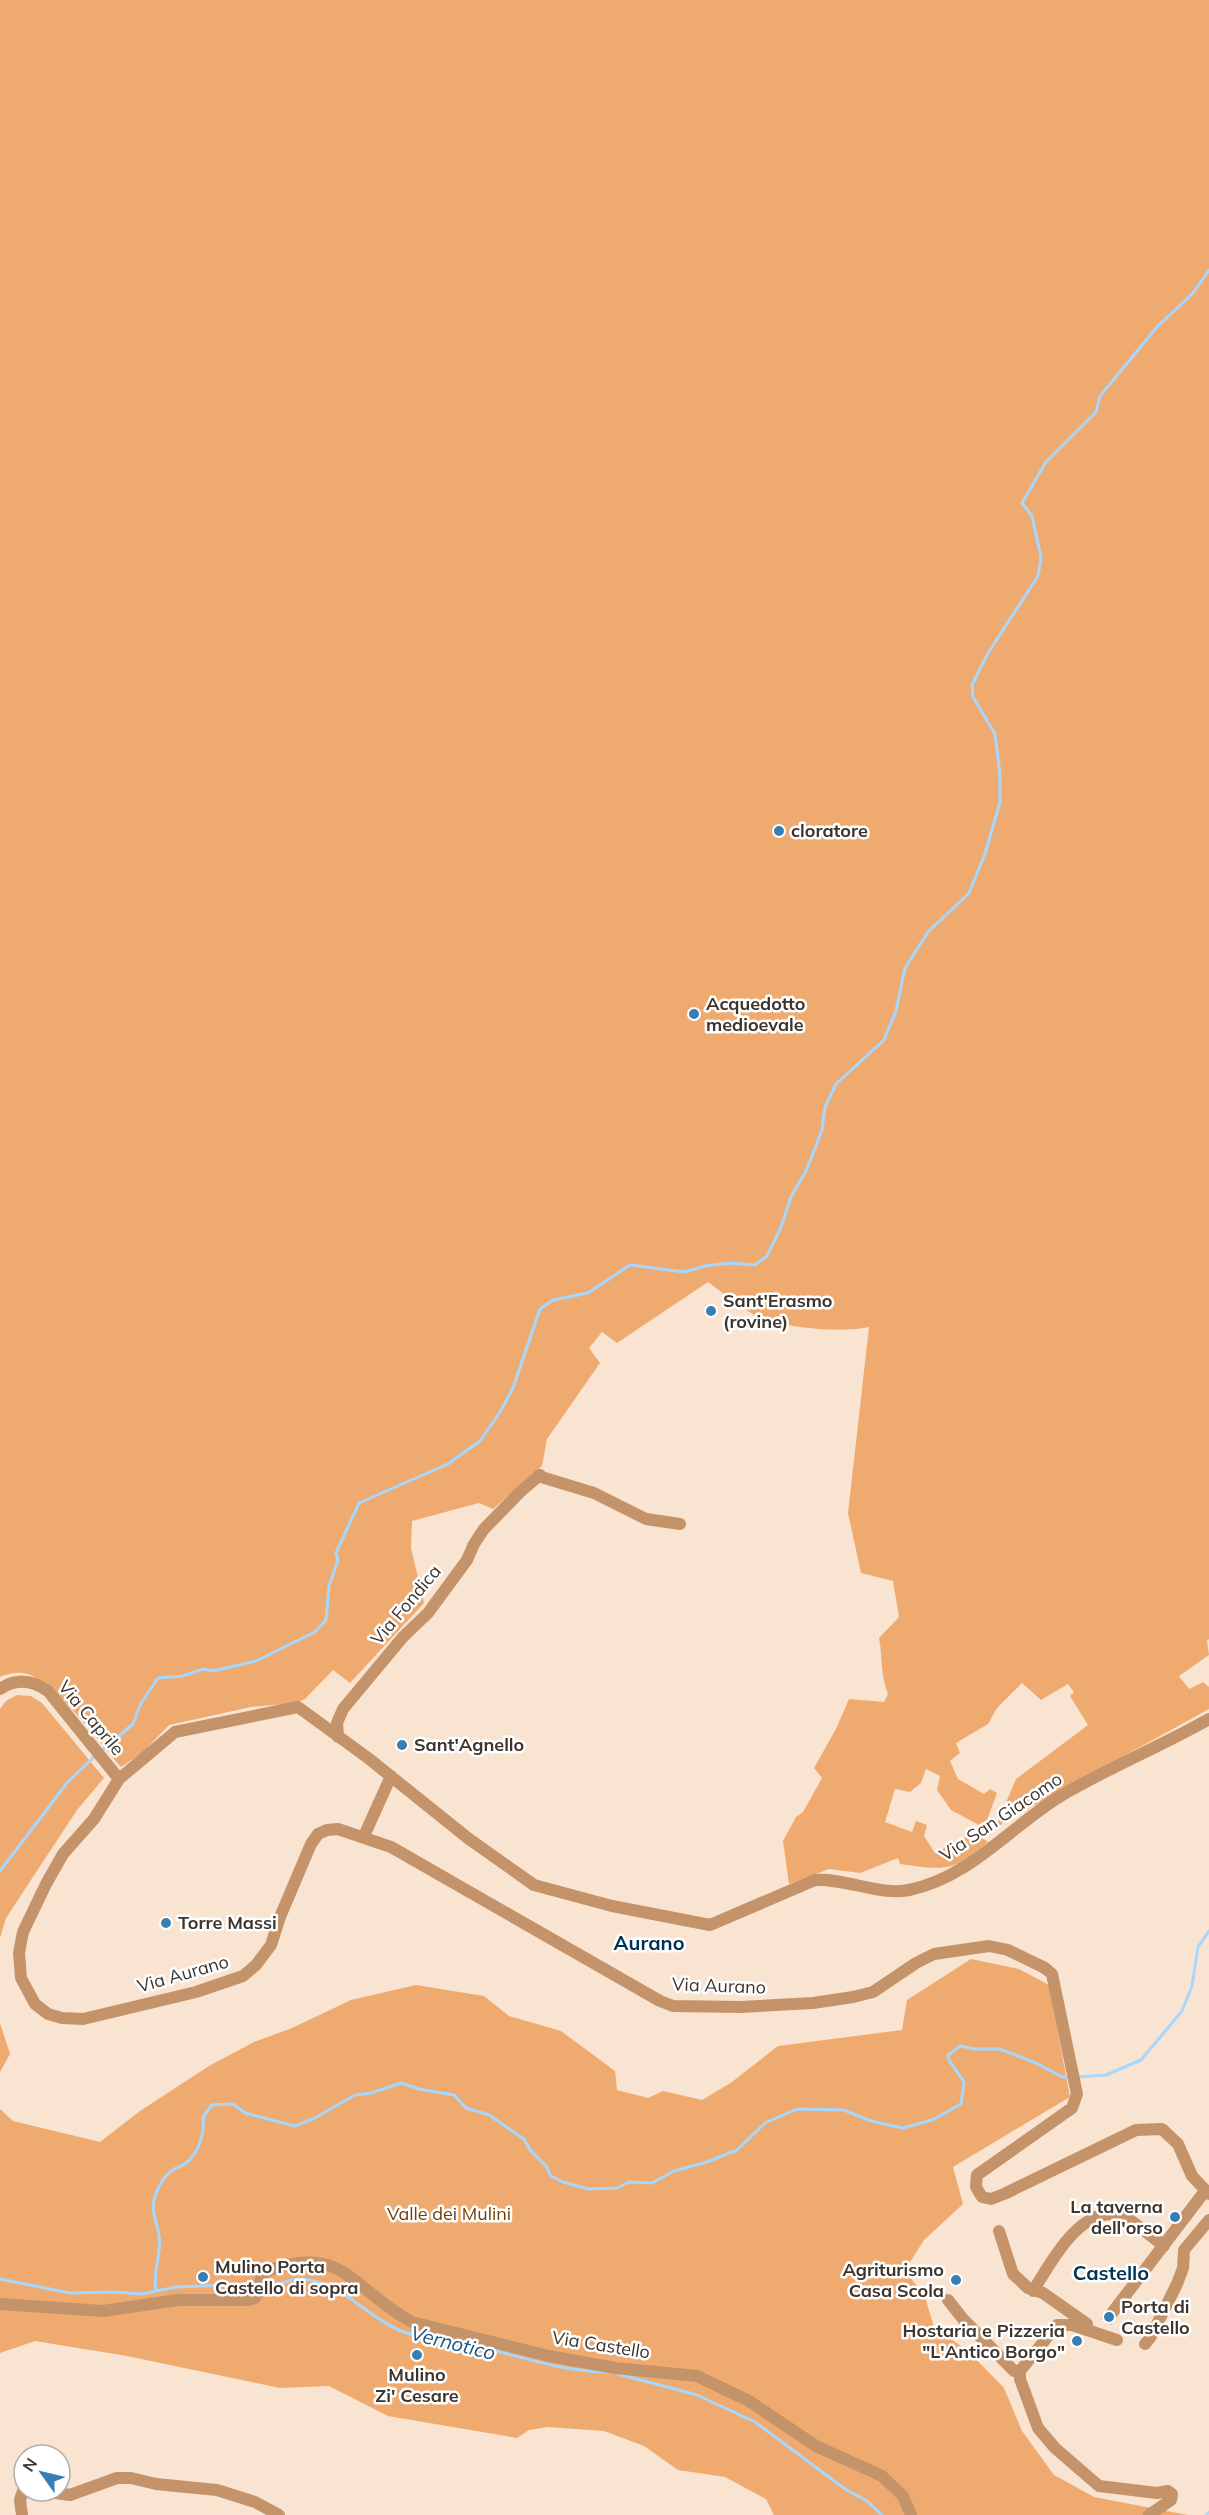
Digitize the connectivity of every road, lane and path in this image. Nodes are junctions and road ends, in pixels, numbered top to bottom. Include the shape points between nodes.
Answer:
1 (680, 1524) dead end
2 (0, 1689) edge
3 (1209, 1719) edge
4 (338, 1737) junction
5 (392, 1776) junction
6 (118, 1779) junction
7 (364, 1836) junction
8 (1207, 2192) edge
9 (1209, 2220) edge
10 (999, 2230) dead end
11 (1164, 2246) junction
12 (1033, 2291) junction
13 (948, 2300) dead end
14 (0, 2304) edge
15 (1083, 2325) junction
16 (1117, 2340) dead end
17 (1145, 2344) dead end
18 (1020, 2371) junction
19 (72, 2494) edge
20 (279, 2515) edge
21 (911, 2515) edge
22 (1149, 2515) edge

1 - 4 street, Via Fondica via 646,1519 594,1493 539,1476 484,1529 467,1560 428,1613 342,1709
2 - 6 street, Via Caprile via 25,1681 48,1690
3 - 5 street, Via San Giacomo via 1081,1785 1029,1818 976,1860 933,1884 893,1891 815,1880 701,1926 534,1885 469,1839
4 - 5 street
4 - 6 street via 297,1707 175,1732
5 - 7 street
6 - 7 street, Via Aurano via 94,1819 63,1854 23,1932 19,1953 21,1978 35,2004 62,2018 83,2019 196,1992 243,1976 271,1945 318,1834 338,1828
7 - 8 street, Via Aurano via 391,1847 673,2006 741,2007 853,1997 873,1992 934,1954 989,1946 1008,1950 1052,1974 1077,2094 1072,2108 976,2175 976,2187 982,2197 991,2199 1004,2194 1136,2130 1162,2129 1178,2144 1192,2176
8 - 11 street
9 - 17 street via 1184,2250 1178,2284
10 - 12 street via 1013,2274
11 - 12 street via 1119,2215 1095,2217 1066,2242
11 - 15 street via 1104,2326
12 - 15 street via 1043,2293
13 - 18 street via 1014,2372
14 - 21 street, Via Castello via 103,2311 178,2300 248,2300 255,2298 261,2281 300,2264 330,2264 359,2282 391,2311 412,2322 549,2356 615,2368 698,2376 749,2401 816,2446 882,2476 903,2496
15 - 16 street
15 - 18 street via 1057,2325
18 - 22 street via 1038,2428 1099,2486 1172,2494 1171,2500
19 - 20 street via 117,2478 131,2478 217,2490 255,2502

